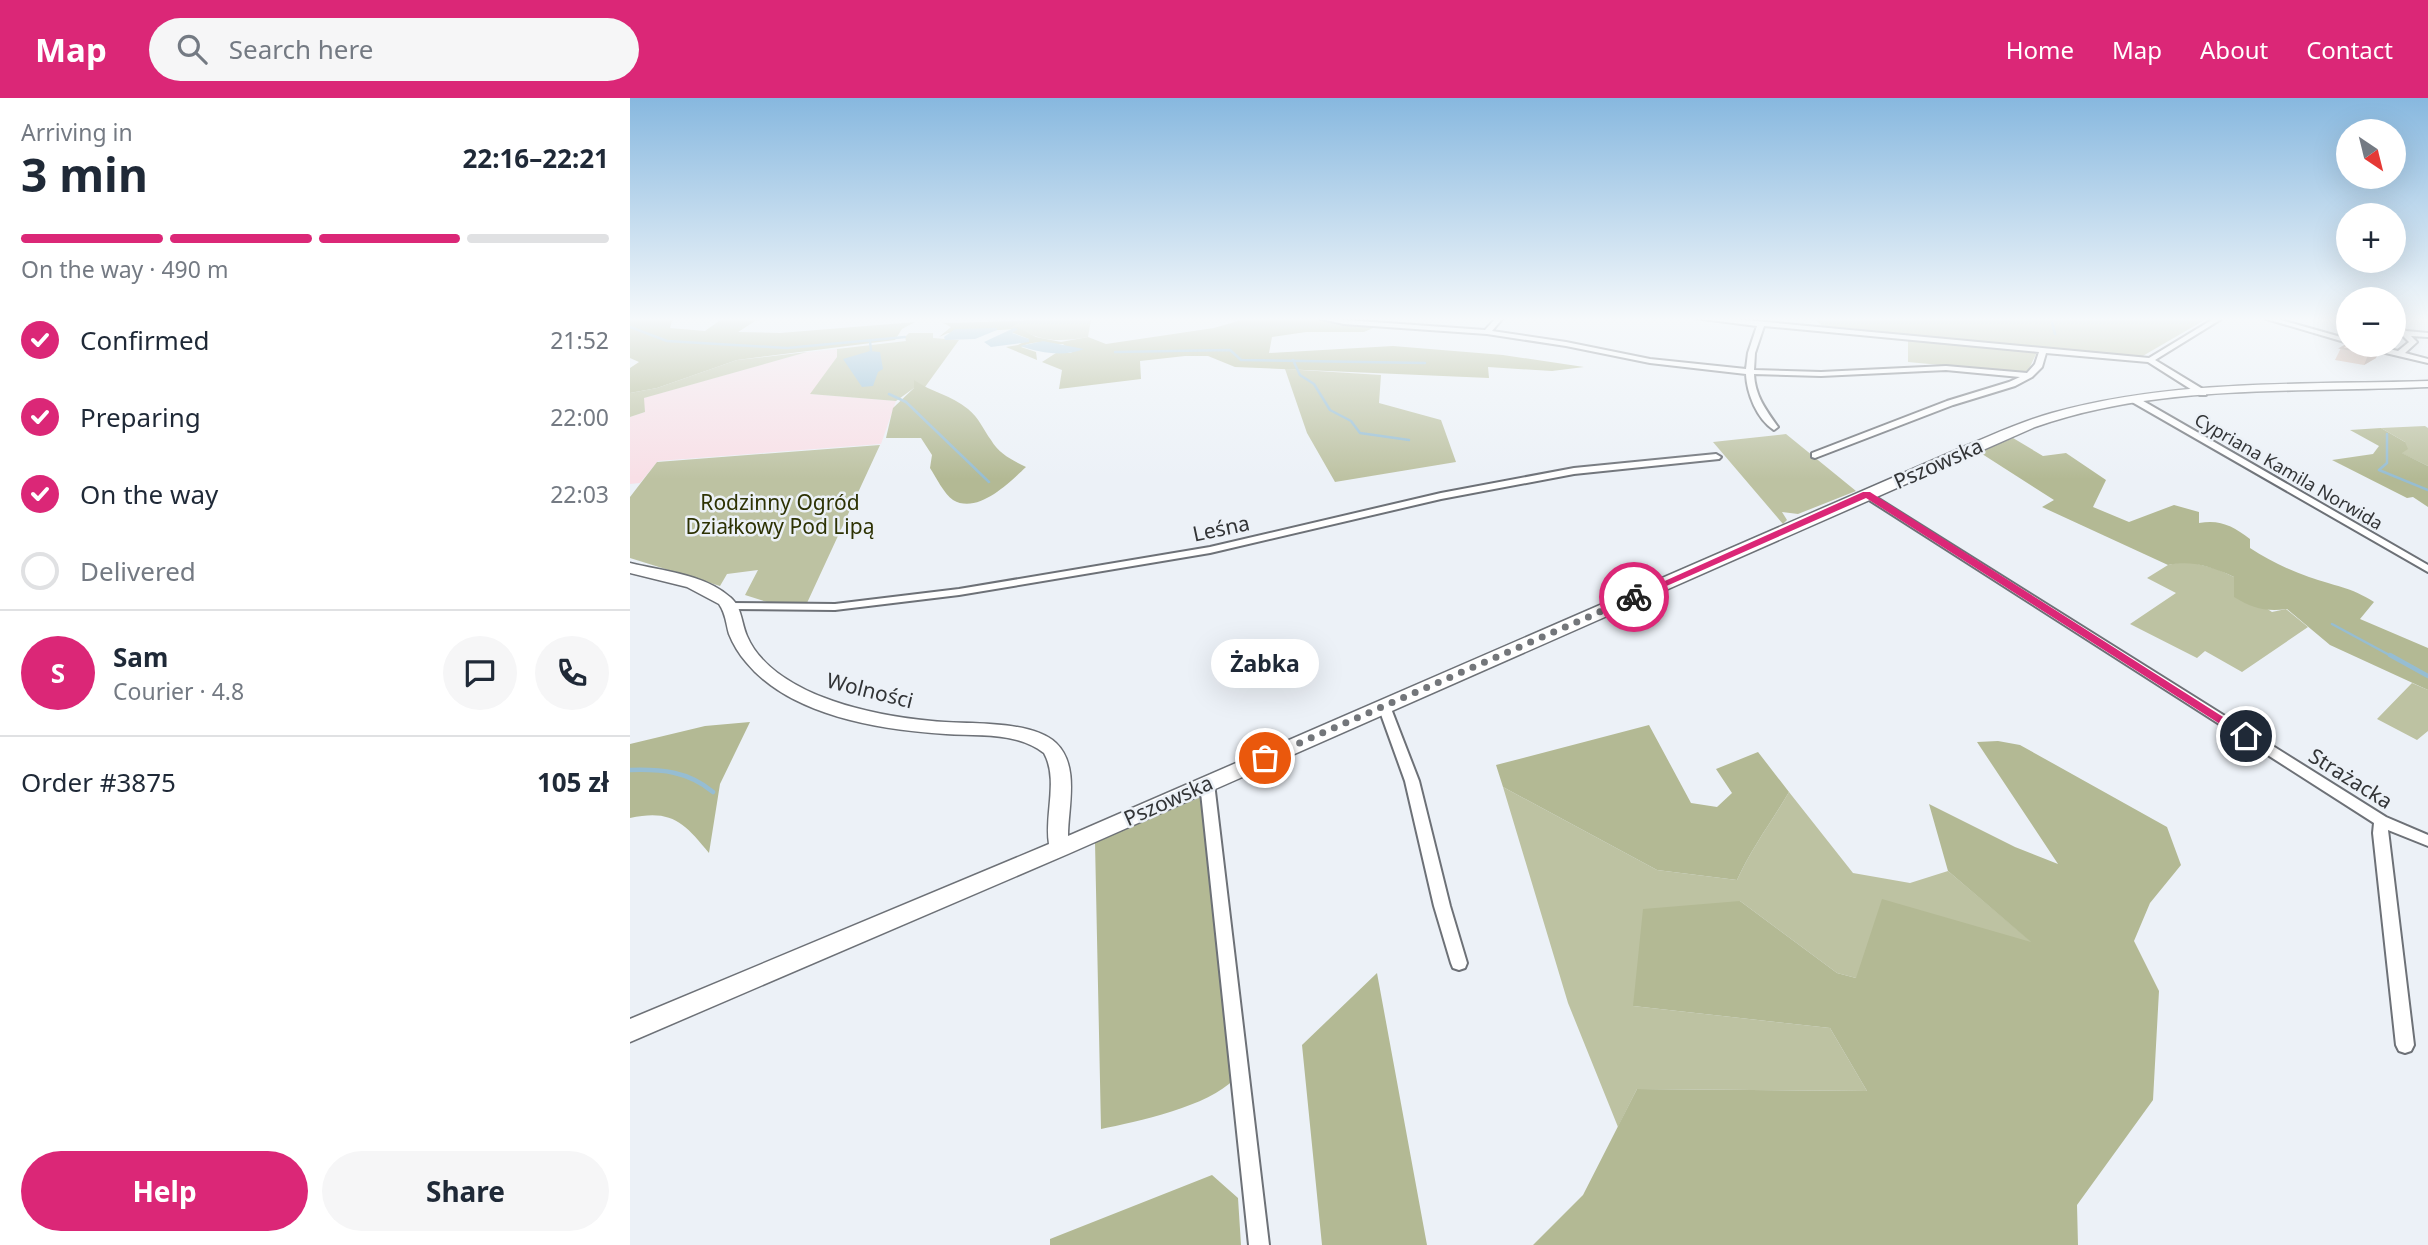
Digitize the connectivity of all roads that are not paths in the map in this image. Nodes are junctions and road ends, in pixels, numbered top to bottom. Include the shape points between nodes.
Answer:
1 (1744, 372) edge
2 (1748, 372) junction
3 (1873, 372) edge
4 (1988, 372) edge
5 (2032, 372) edge
6 (2169, 372) edge
7 (2029, 375) junction
8 (2425, 386) edge
9 (2203, 393) junction
10 (2135, 400) junction
11 (1773, 427) dead end
12 (1815, 455) dead end
13 (1717, 457) dead end
14 (1866, 494) junction
15 (630, 568) edge
16 (2428, 569) edge
17 (729, 606) junction
18 (1384, 706) junction
19 (1207, 783) junction
20 (2381, 821) junction
21 (2428, 841) edge
22 (1060, 848) junction
23 (1459, 963) dead end
24 (630, 1031) edge
25 (2404, 1045) dead end
26 (1259, 1245) edge

1 - 2 street
2 - 3 street
2 - 11 street via 1760,412
4 - 7 street
5 - 7 street
6 - 9 street
7 - 12 street
8 - 9 main road, Pszowska
9 - 10 main road, Pszowska
10 - 14 main road, Pszowska via 2042,420
10 - 16 street, Cypriana Kamila Norwida
13 - 17 street, Leśna via 1574,471 1430,498 1210,551 958,592 835,607
14 - 18 main road, Pszowska
14 - 20 street, Strażacka
15 - 17 main road via 706,590
17 - 22 main road, Wolności via 748,653 778,682 823,704 896,722 1013,734 1051,749 1059,764 1056,817
18 - 19 main road, Pszowska
18 - 23 street via 1412,781
19 - 22 main road, Pszowska
19 - 26 street
20 - 21 street, Strażacka
20 - 25 street
22 - 24 main road, Pszowska

